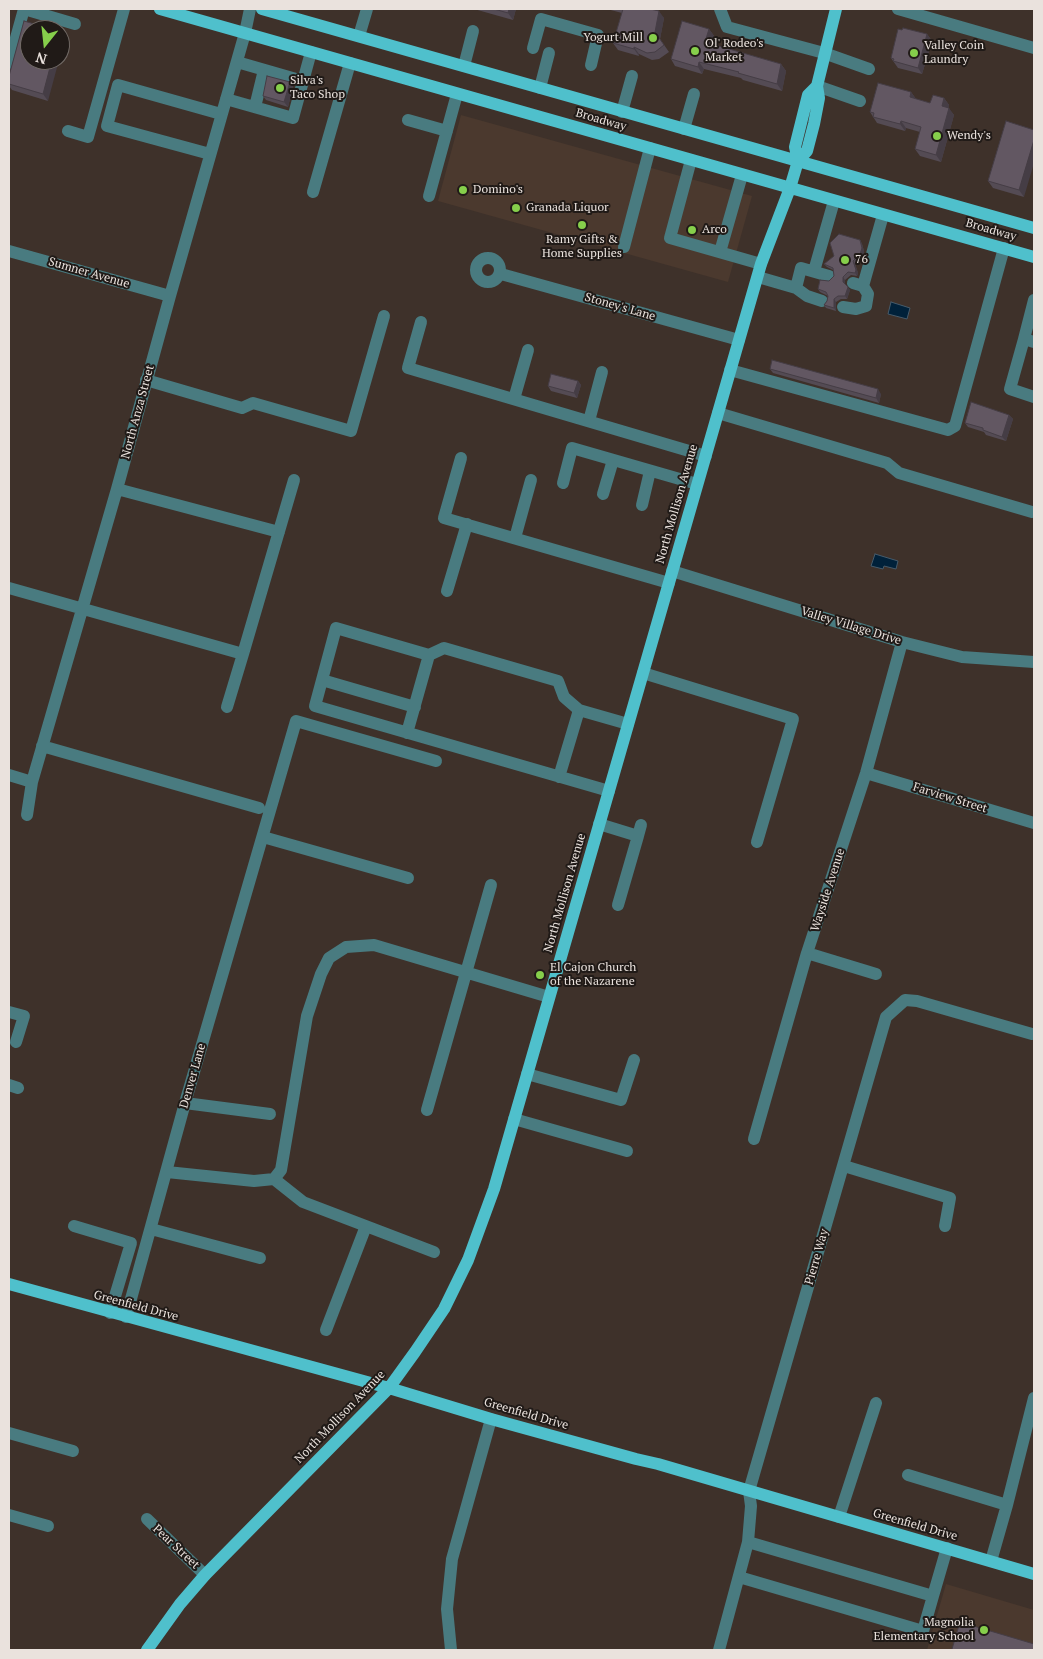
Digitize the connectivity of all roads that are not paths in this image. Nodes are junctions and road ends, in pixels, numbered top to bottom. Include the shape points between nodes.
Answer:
1 (24, 9) edge
2 (124, 9) edge
3 (160, 9) edge
4 (250, 9) edge
5 (262, 9) edge
6 (367, 9) edge
7 (720, 9) edge
8 (836, 9) edge
9 (898, 9) edge
10 (300, 14) edge
11 (75, 24) dead end
12 (473, 31) dead end
13 (246, 33) junction
14 (359, 36) junction
15 (532, 48) dead end
16 (1034, 48) edge
17 (311, 52) junction
18 (550, 53) dead end
19 (824, 54) junction
20 (237, 62) junction
21 (9, 63) edge
22 (350, 63) junction
23 (591, 65) dead end
24 (464, 66) junction
25 (869, 69) dead end
26 (264, 70) junction
27 (632, 76) dead end
28 (302, 81) junction
29 (816, 86) junction
30 (540, 88) junction
31 (457, 94) junction
32 (694, 94) dead end
33 (226, 99) junction
34 (860, 101) dead end
35 (255, 107) junction
36 (622, 112) junction
37 (221, 114) junction
38 (408, 120) dead end
39 (684, 129) junction
40 (68, 131) dead end
41 (447, 131) junction
42 (650, 148) junction
43 (210, 154) junction
44 (691, 160) junction
45 (798, 161) junction
46 (742, 175) junction
47 (790, 188) junction
48 (313, 192) dead end
49 (429, 196) dead end
50 (834, 201) junction
51 (883, 214) junction
52 (1034, 228) edge
53 (624, 246) dead end
54 (1004, 248) junction
55 (9, 251) edge
56 (720, 252) junction
57 (1034, 257) edge
58 (761, 264) junction
59 (814, 271) junction
60 (501, 274) dead end
61 (829, 276) dead end
62 (758, 277) junction
63 (796, 288) junction
64 (170, 296) junction
65 (1034, 300) edge
66 (822, 301) dead end
67 (843, 307) dead end
68 (384, 316) dead end
69 (421, 322) dead end
70 (739, 340) junction
71 (1029, 341) edge
72 (528, 350) dead end
73 (730, 370) junction
74 (602, 372) dead end
75 (146, 380) junction
76 (1034, 397) edge
77 (514, 399) junction
78 (718, 413) junction
79 (589, 421) junction
80 (706, 456) junction
81 (460, 458) dead end
82 (613, 460) junction
83 (650, 471) junction
84 (294, 480) dead end
85 (532, 480) dead end
86 (563, 483) dead end
87 (697, 484) junction
88 (117, 489) junction
89 (603, 494) dead end
90 (642, 505) dead end
91 (1032, 512) dead end
92 (466, 524) junction
93 (279, 532) junction
94 (515, 538) junction
95 (671, 577) junction
96 (9, 588) edge
97 (448, 591) dead end
98 (82, 609) junction
99 (902, 642) junction
100 (243, 654) junction
101 (429, 655) junction
102 (1034, 662) edge
103 (643, 673) junction
104 (322, 680) junction
105 (227, 707) dead end
106 (415, 707) junction
107 (579, 710) junction
108 (628, 724) junction
109 (407, 733) junction
110 (42, 746) junction
111 (436, 761) dead end
112 (866, 773) junction
113 (9, 775) edge
114 (559, 777) junction
115 (32, 782) junction
116 (609, 791) junction
117 (259, 808) dead end
118 (27, 815) dead end
119 (1034, 823) edge
120 (599, 824) junction
121 (263, 836) junction
122 (757, 842) dead end
123 (408, 878) dead end
124 (491, 885) dead end
125 (618, 905) dead end
126 (807, 953) junction
127 (467, 973) junction
128 (876, 974) dead end
129 (549, 997) junction
130 (9, 1012) edge
131 (1032, 1034) dead end
132 (16, 1042) dead end
133 (634, 1060) dead end
134 (527, 1074) junction
135 (185, 1102) junction
136 (427, 1110) dead end
137 (270, 1114) dead end
138 (514, 1119) junction
139 (754, 1139) dead end
140 (627, 1151) dead end
141 (844, 1166) junction
142 (167, 1172) junction
143 (274, 1179) junction
144 (74, 1226) dead end
145 (366, 1226) junction
146 (945, 1226) dead end
147 (152, 1229) junction
148 (434, 1252) dead end
149 (260, 1258) dead end
150 (9, 1284) edge
151 (110, 1313) junction
152 (126, 1317) junction
153 (326, 1330) dead end
154 (389, 1388) junction
155 (1034, 1398) edge
156 (876, 1403) dead end
157 (491, 1419) junction
158 (9, 1432) edge
159 (73, 1451) dead end
160 (908, 1476) dead end
161 (749, 1491) junction
162 (1006, 1505) junction
163 (9, 1515) edge
164 (839, 1518) junction
165 (146, 1519) dead end
166 (48, 1526) dead end
167 (748, 1542) junction
168 (947, 1548) junction
169 (991, 1561) junction
170 (1034, 1574) edge
171 (206, 1575) junction
172 (739, 1578) junction
173 (933, 1596) junction
174 (147, 1650) edge
175 (451, 1650) edge
176 (719, 1650) edge

1 - 11 street
1 - 21 street
2 - 40 street via 88,137
3 - 13 main road, Broadway
4 - 13 street, North Anza Street
5 - 10 main road, Broadway
6 - 14 street
7 - 19 street via 727,27
8 - 19 main road, North Mollison Avenue
9 - 16 street
10 - 14 main road, Broadway
12 - 24 street
13 - 17 main road, Broadway
13 - 20 street, North Anza Street
14 - 24 main road, Broadway
15 - 23 street via 541,19 598,35
17 - 22 main road, Broadway
17 - 28 street
18 - 30 street
19 - 25 street
19 - 29 main road, North Mollison Avenue
20 - 26 street
20 - 33 street, North Anza Street
22 - 31 main road, Broadway
22 - 48 street
24 - 30 main road, Broadway
26 - 28 street
26 - 35 street
27 - 36 street
28 - 35 street via 293,118
29 - 34 street
29 - 45 main road, North Mollison Avenue via 819,98 814,124 807,151
30 - 36 main road, Broadway
31 - 41 street
31 - 42 main road, Broadway
32 - 39 street
33 - 35 street
33 - 37 street, North Anza Street
36 - 39 main road, Broadway
37 - 43 street, North Anza Street
37 - 43 street via 118,85 107,126
38 - 41 street
39 - 45 main road, Broadway
41 - 49 street
42 - 44 main road, Broadway
42 - 53 street
43 - 64 street, North Anza Street
44 - 46 main road, Broadway
44 - 56 street via 670,238
45 - 47 main road, North Mollison Avenue
45 - 52 main road, Broadway
46 - 47 main road, Broadway
46 - 56 street
47 - 50 main road, Broadway
47 - 58 main road, North Mollison Avenue
50 - 51 main road, Broadway
50 - 59 street
51 - 54 main road, Broadway
51 - 67 street via 858,284 868,294 866,306 856,309
54 - 57 main road, Broadway
54 - 73 street via 954,426 948,430
55 - 64 street, Sumner Avenue
56 - 58 street
58 - 62 main road, North Mollison Avenue
59 - 61 street
59 - 63 street via 801,268
60 - 70 street, Stoney's Lane
62 - 63 street
62 - 70 main road, North Mollison Avenue
63 - 66 street
64 - 75 street, North Anza Street
65 - 71 street
68 - 75 street via 351,431 253,403 242,408
69 - 77 street via 408,368
70 - 73 main road, North Mollison Avenue
71 - 76 street via 1010,389
72 - 77 street
73 - 78 main road, North Mollison Avenue
74 - 79 street
75 - 88 street, North Anza Street
77 - 79 street
78 - 80 main road, North Mollison Avenue
78 - 91 street via 887,462 899,473
79 - 80 street
80 - 87 main road, North Mollison Avenue
81 - 92 street, Valley Village Drive via 444,518
82 - 83 street
82 - 86 street via 572,448
82 - 89 street
83 - 87 street
83 - 90 street
84 - 93 street
85 - 94 street
87 - 95 main road, North Mollison Avenue
88 - 93 street
88 - 98 street, North Anza Street
92 - 94 street, Valley Village Drive
92 - 97 street
93 - 100 street
94 - 95 street, Valley Village Drive
95 - 99 street, Valley Village Drive
95 - 103 main road, North Mollison Avenue
96 - 98 street
98 - 100 street
98 - 110 street, North Anza Street
99 - 102 street, Valley Village Drive via 962,657
99 - 112 street, Wayside Avenue
100 - 105 street
101 - 104 street via 336,628
101 - 106 street
101 - 107 street via 444,648 558,681 564,697
103 - 108 main road, North Mollison Avenue
103 - 122 street via 793,719
104 - 106 street
104 - 109 street via 315,706
106 - 109 street
107 - 108 street
107 - 114 street
108 - 116 main road, North Mollison Avenue
109 - 114 street
110 - 115 street, North Anza Street
110 - 117 street
111 - 121 street, Denver Lane via 296,720
112 - 119 street, Farview Street
112 - 126 street, Wayside Avenue
113 - 115 street
114 - 116 street
115 - 118 street, North Anza Street
116 - 120 main road, North Mollison Avenue
120 - 125 street via 639,831
120 - 129 main road, North Mollison Avenue
121 - 123 street
121 - 135 street, Denver Lane
124 - 127 street
126 - 128 street
126 - 139 street, Wayside Avenue
127 - 129 street
127 - 136 street
127 - 143 street via 374,945 346,947 329,958 307,1016 281,1170
129 - 134 main road, North Mollison Avenue
130 - 132 street via 24,1016
131 - 141 street, Pierre Way via 905,1000 886,1017
133 - 134 street via 621,1100
134 - 138 main road, North Mollison Avenue
135 - 137 street
135 - 142 street, Denver Lane
138 - 140 street
138 - 154 main road, North Mollison Avenue via 494,1189 468,1260 444,1309
141 - 146 street via 950,1198
141 - 161 street, Pierre Way
142 - 143 street via 254,1181
142 - 147 street, Denver Lane
143 - 145 street via 302,1202
144 - 151 street via 131,1243
145 - 148 street
145 - 153 street
147 - 149 street
147 - 152 street, Denver Lane
150 - 151 main road, Greenfield Drive
151 - 152 main road, Greenfield Drive
152 - 154 main road, Greenfield Drive
154 - 157 main road, Greenfield Drive
154 - 171 main road, North Mollison Avenue
155 - 162 street
156 - 164 street
157 - 161 main road, Greenfield Drive
157 - 175 street via 452,1559 447,1609
158 - 159 street
160 - 162 street
161 - 164 main road, Greenfield Drive
161 - 167 street, Pierre Way
162 - 169 street
163 - 166 street
164 - 168 main road, Greenfield Drive
165 - 171 street, Pear Street
167 - 172 street, Pierre Way
167 - 173 street
168 - 169 main road, Greenfield Drive
168 - 173 street
169 - 170 main road, Greenfield Drive
171 - 174 main road, North Mollison Avenue via 180,1604
172 - 173 street via 922,1631
172 - 176 street, Pierre Way

